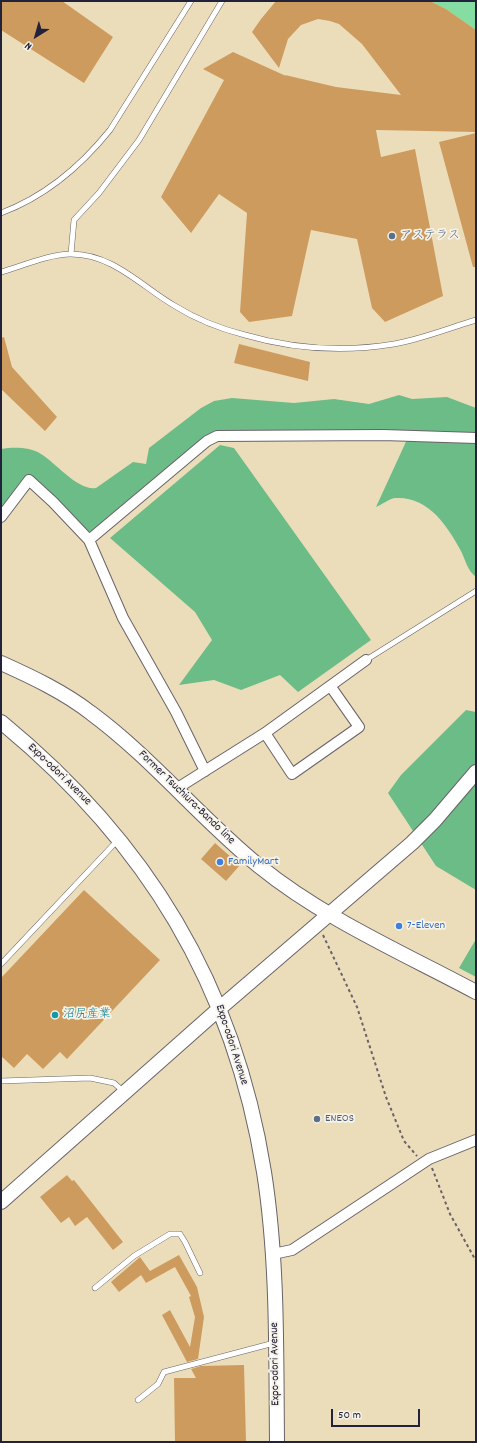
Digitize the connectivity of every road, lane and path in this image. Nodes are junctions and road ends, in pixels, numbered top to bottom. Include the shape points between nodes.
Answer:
1 (191, 1) edge
2 (222, 1) edge
3 (1, 213) edge
4 (71, 254) junction
5 (1, 272) edge
6 (476, 320) edge
7 (476, 438) edge
8 (1, 517) edge
9 (89, 540) junction
10 (476, 591) edge
11 (366, 660) joint
12 (1, 663) edge
13 (331, 687) junction
14 (1, 722) edge
15 (265, 733) junction
16 (205, 771) junction
17 (476, 772) edge
18 (176, 789) junction
19 (119, 839) junction
20 (331, 914) junction
21 (318, 925) junction
22 (1, 964) edge
23 (476, 992) edge
24 (220, 1008) junction
25 (1, 1081) edge
26 (124, 1092) junction
27 (476, 1140) edge
28 (426, 1161) junction
29 (1, 1202) edge
30 (272, 1254) junction
31 (476, 1261) edge
32 (200, 1273) dead end
33 (95, 1288) dead end
34 (275, 1343) junction
35 (138, 1400) dead end
36 (476, 1415) edge
37 (476, 1421) edge
38 (277, 1442) edge

1 - 3 lane via 110,130 95,148 57,183 19,207
2 - 4 lane via 139,140 99,193 74,220
4 - 5 lane
4 - 6 lane via 115,265 175,306 204,321 243,335 295,347 357,348 396,343
7 - 9 street via 383,435 217,436 207,441
8 - 9 street via 29,480
9 - 16 street via 123,618 176,712
10 - 11 lane
11 - 13 street
12 - 18 street, Former Tsuchiura-Bando line via 59,692 90,712 134,748
13 - 15 street
13 - 15 street via 359,727 292,774
14 - 19 street, Expo-odori Avenue via 71,785
15 - 16 street
16 - 18 street
17 - 20 street via 412,843
18 - 20 street, Former Tsuchiura-Bando line via 260,867
19 - 22 lane
19 - 24 street, Expo-odori Avenue via 173,916 204,972
20 - 21 street
20 - 23 street, Former Tsuchiura-Bando line
21 - 24 street
21 - 28 path via 357,1007 386,1097 404,1142
24 - 26 street
24 - 30 street, Expo-odori Avenue via 237,1058 256,1130 264,1173
25 - 26 lane via 90,1078 114,1082
26 - 29 street
27 - 28 street
28 - 30 street via 292,1250
28 - 31 path via 450,1214
30 - 34 street, Expo-odori Avenue
32 - 33 lane via 180,1234 170,1234 134,1256
34 - 35 lane via 164,1372 158,1384
34 - 38 street, Expo-odori Avenue
36 - 37 path

